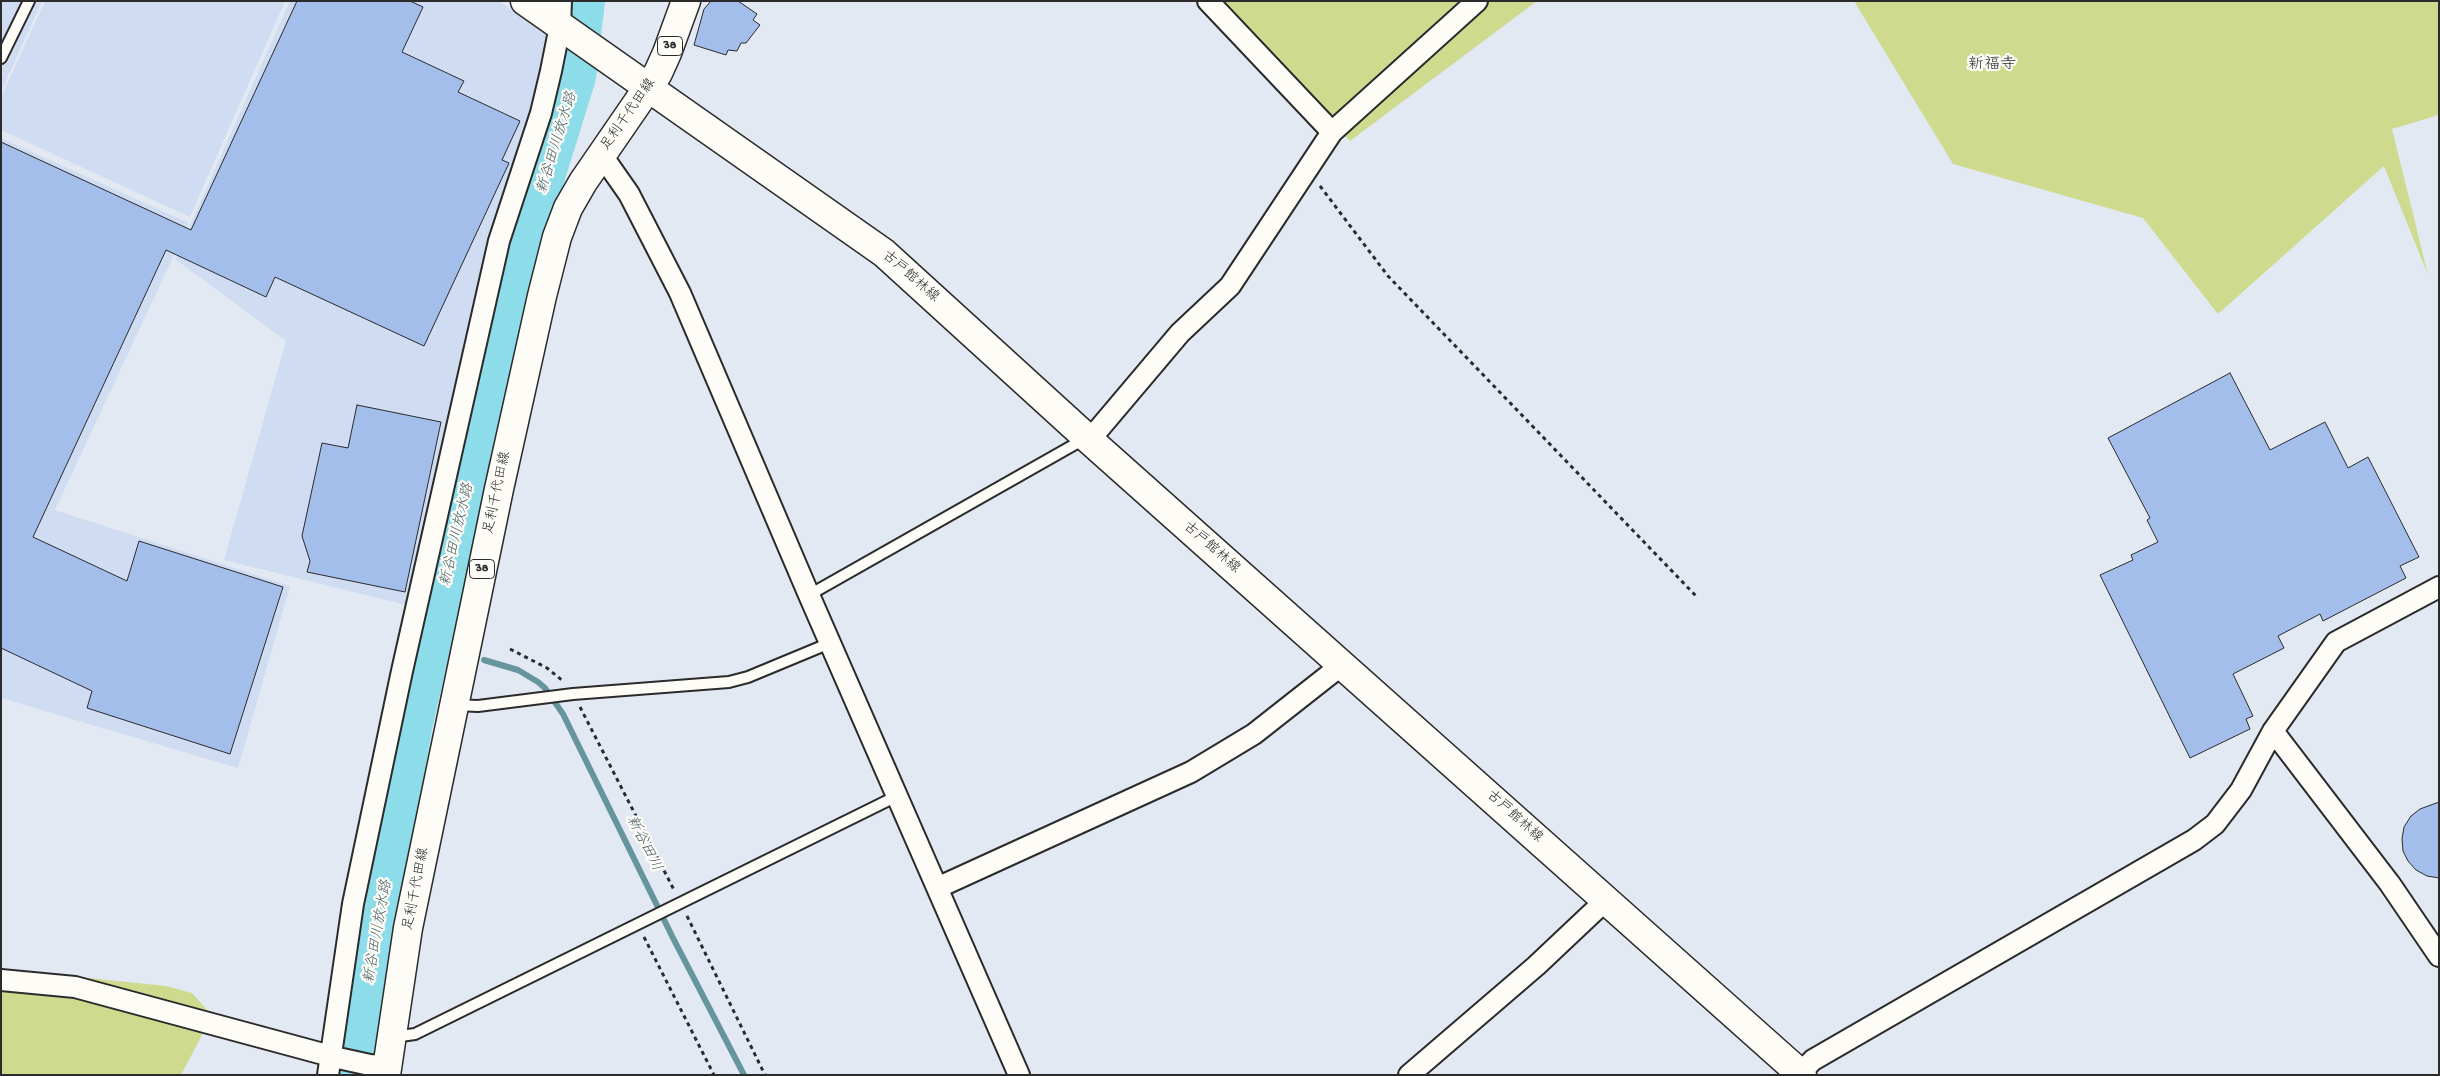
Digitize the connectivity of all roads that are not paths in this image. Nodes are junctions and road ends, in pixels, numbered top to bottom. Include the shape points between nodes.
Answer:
1 (29, 1) edge
2 (525, 1) edge
3 (686, 1) edge
4 (1208, 1) edge
5 (1478, 1) edge
6 (563, 19) edge
7 (1, 58) edge
8 (648, 88) junction
9 (1332, 132) junction
10 (601, 154) junction
11 (1086, 437) junction
12 (2439, 587) edge
13 (809, 595) junction
14 (830, 643) junction
15 (1343, 664) junction
16 (455, 705) junction
17 (2273, 731) junction
18 (897, 796) junction
19 (939, 887) junction
20 (1606, 900) junction
21 (2439, 956) edge
22 (1, 980) edge
23 (392, 1037) junction
24 (332, 1063) edge
25 (381, 1069) edge
26 (1801, 1074) edge
27 (1019, 1075) edge
28 (1409, 1075) edge

1 - 7 lane
2 - 6 main road
3 - 8 main road, 足利千代田線 / 38 via 668,53
4 - 9 street
5 - 9 street
6 - 8 main road, 古戸館林線 via 596,51
6 - 24 street via 541,113 499,241 405,661 353,904
8 - 10 main road, 足利千代田線 / 38
8 - 11 main road, 古戸館林線 via 884,253
9 - 11 street via 1230,286 1180,333 1098,430
10 - 13 street via 629,194 680,293
10 - 16 main road, 足利千代田線 / 38 via 568,208 550,262
11 - 13 lane
11 - 15 main road, 古戸館林線
12 - 17 street via 2336,642
13 - 14 street
14 - 16 lane via 729,682 478,706
14 - 18 street
15 - 19 street via 1254,734 1191,772
15 - 20 main road, 古戸館林線
16 - 23 main road, 足利千代田線 / 38 via 408,928
17 - 21 street via 2390,884
17 - 26 street via 2241,790 2215,824 2194,840 1813,1060
18 - 19 street
18 - 23 lane via 415,1034
19 - 27 street
20 - 26 main road, 古戸館林線
20 - 28 street via 1536,966
22 - 24 street via 75,988
23 - 25 main road, 足利千代田線 / 38
24 - 25 street

